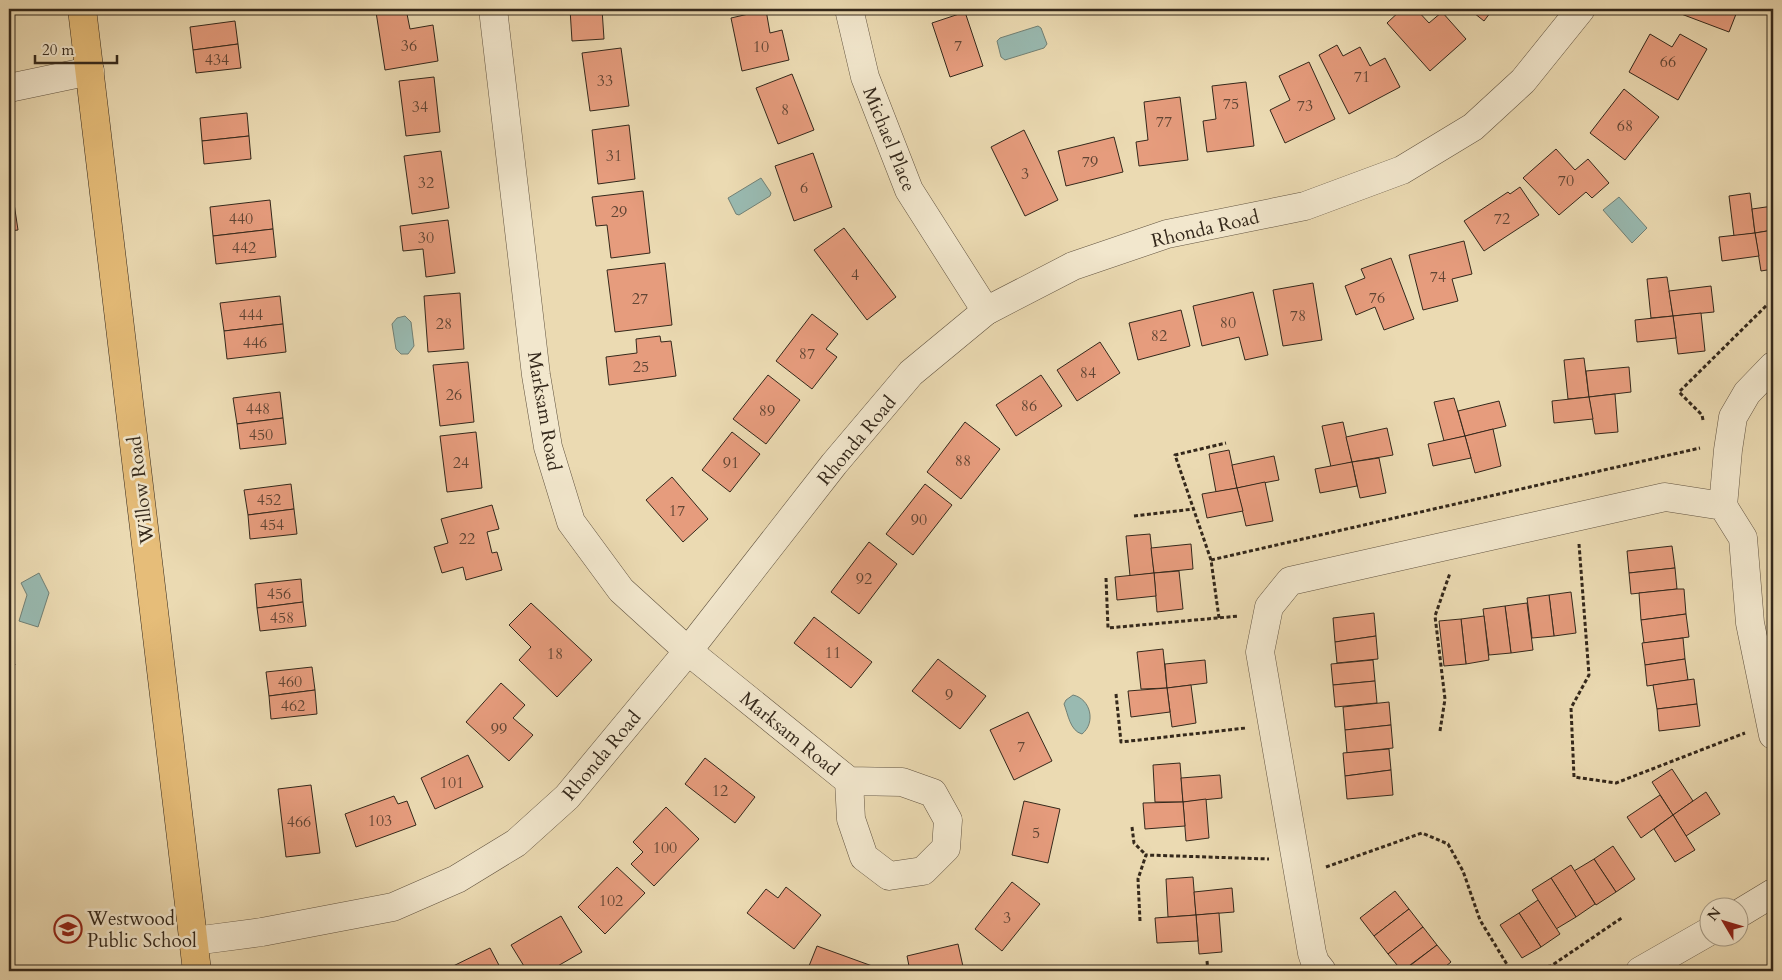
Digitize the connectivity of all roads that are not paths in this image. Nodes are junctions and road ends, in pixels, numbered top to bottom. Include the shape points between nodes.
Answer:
1 (82, 9) edge
2 (493, 9) edge
3 (848, 9) edge
4 (1581, 9) edge
5 (90, 71) junction
6 (9, 88) edge
7 (986, 311) junction
8 (1773, 366) edge
9 (1724, 506) junction
10 (688, 650) junction
11 (1772, 729) edge
12 (849, 781) dead end
13 (1773, 893) edge
14 (1750, 907) edge
15 (1700, 936) edge
16 (194, 941) junction
17 (197, 971) edge
18 (1322, 971) edge
19 (1640, 971) edge

1 - 5 main road, Willow Road
2 - 10 street, Marksam Road via 536,375 548,447 571,522 621,590
3 - 7 street, Michael Place via 865,77 909,190
4 - 7 street, Rhonda Road via 1523,81 1473,127 1402,170 1305,206 1149,240 1073,266
5 - 6 street
5 - 16 main road, Willow Road
7 - 10 street, Rhonda Road via 911,373 834,464
8 - 9 street via 1747,393 1733,417
9 - 11 street via 1743,538 1750,623
9 - 18 street via 1665,497 1290,580 1269,607 1260,652 1312,953
10 - 12 street, Marksam Road
10 - 16 street, Rhonda Road via 567,797 516,843 457,879 393,907 262,932
13 - 14 street
15 - 19 street
16 - 17 main road, Willow Road

